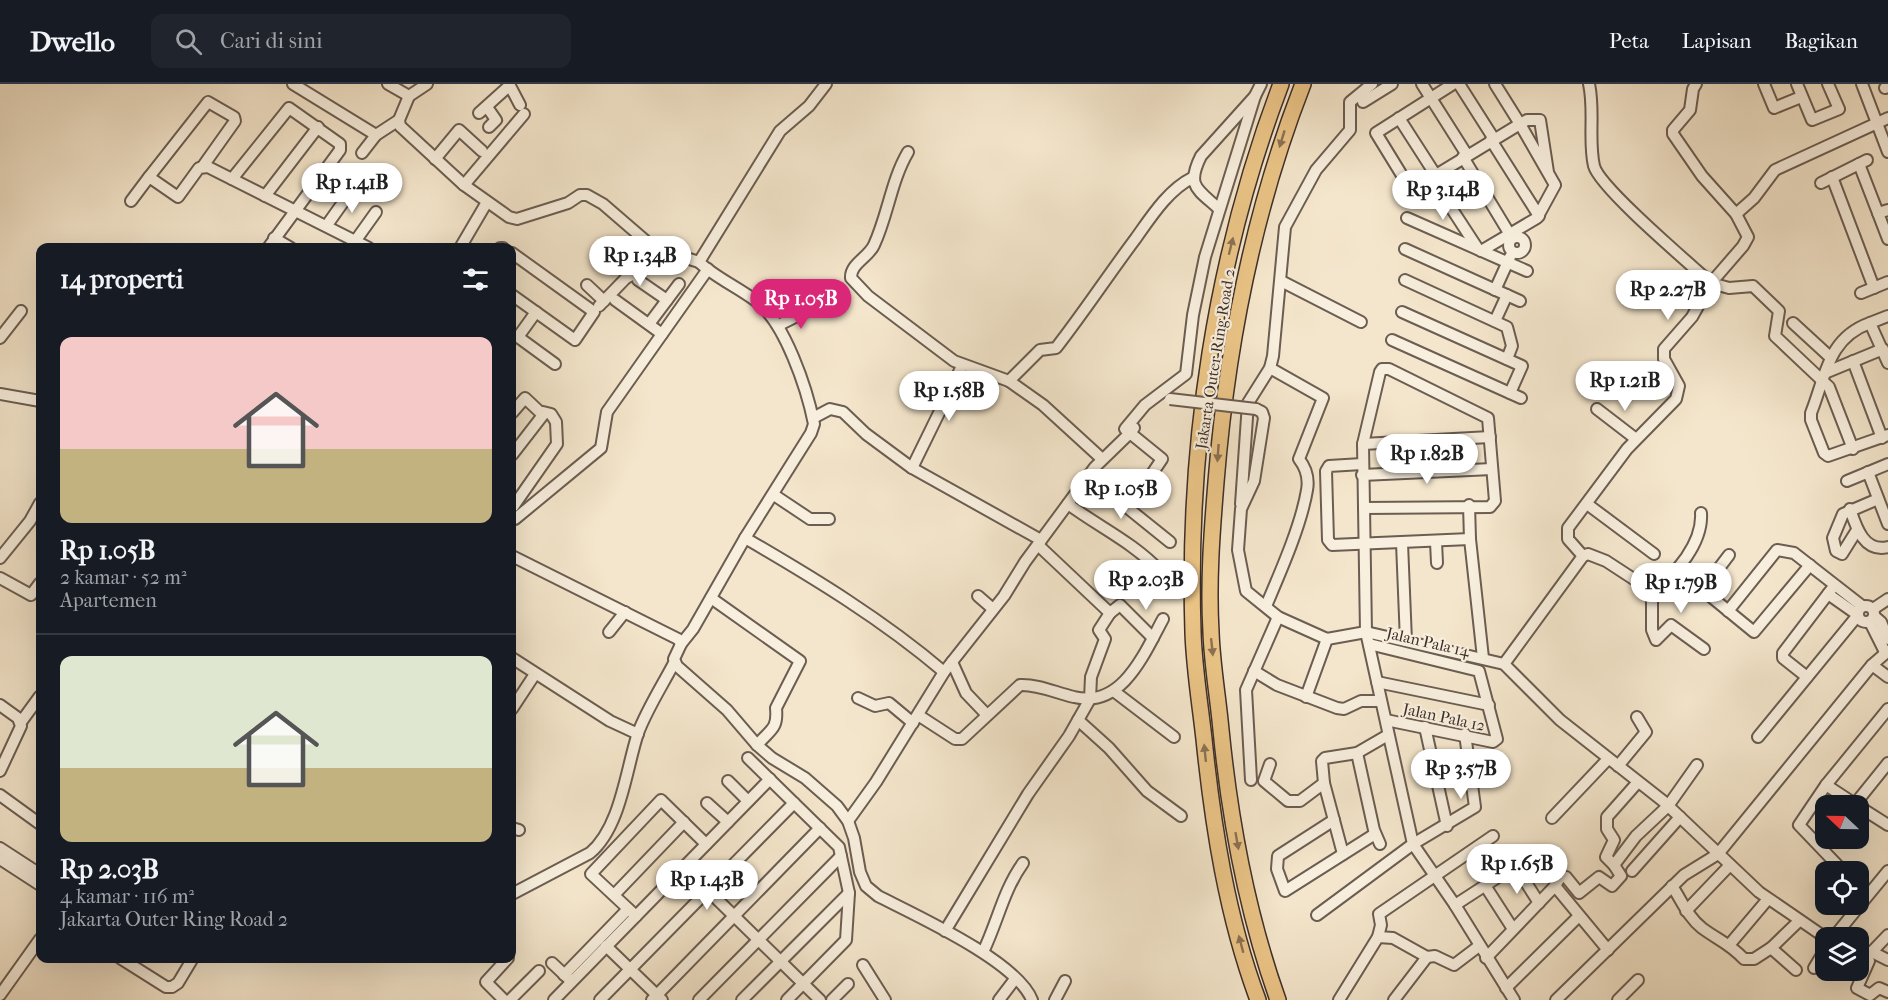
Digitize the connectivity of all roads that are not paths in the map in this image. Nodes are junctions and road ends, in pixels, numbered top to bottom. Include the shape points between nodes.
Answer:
1 (293, 84) edge
2 (388, 84) edge
3 (427, 84) edge
4 (826, 84) edge
5 (1260, 84) edge
6 (1281, 84) edge
7 (1303, 84) edge
8 (1372, 84) edge
9 (1392, 84) edge
10 (1422, 84) edge
11 (1453, 84) edge
12 (1459, 84) edge
13 (1495, 84) edge
14 (1589, 84) edge
15 (1696, 84) edge
16 (1764, 84) edge
17 (1797, 84) edge
18 (1828, 84) edge
19 (1862, 84) edge
20 (509, 85) edge
21 (409, 96) junction
22 (1255, 96) junction
23 (1431, 97) junction
24 (1801, 98) junction
25 (1363, 102) dead end
26 (1839, 109) junction
27 (1399, 118) junction
28 (1888, 118) edge
29 (399, 120) junction
30 (1843, 120) dead end
31 (1877, 122) junction
32 (1520, 124) junction
33 (318, 127) junction
34 (489, 127) dead end
35 (376, 135) junction
36 (1493, 140) junction
37 (482, 151) dead end
38 (908, 152) dead end
39 (1888, 152) edge
40 (362, 153) dead end
41 (1465, 156) junction
42 (435, 159) junction
43 (203, 166) junction
44 (1548, 172) junction
45 (1433, 176) junction
46 (149, 177) junction
47 (1832, 177) junction
48 (1192, 178) junction
49 (232, 179) junction
50 (1821, 183) dead end
51 (465, 185) junction
52 (354, 187) dead end
53 (265, 196) junction
54 (131, 201) dead end
55 (487, 202) junction
56 (1218, 208) junction
57 (293, 210) junction
58 (1883, 211) edge
59 (376, 212) dead end
60 (1736, 214) junction
61 (1539, 216) junction
62 (1407, 218) dead end
63 (327, 225) junction
64 (1511, 236) junction
65 (1888, 239) edge
66 (356, 240) junction
67 (271, 243) edge
68 (361, 243) edge
69 (467, 243) edge
70 (660, 248) junction
71 (1405, 249) dead end
72 (1479, 250) junction
73 (516, 257) edge
74 (1508, 262) junction
75 (703, 265) junction
76 (1527, 271) dead end
77 (638, 280) dead end
78 (1405, 280) dead end
79 (1281, 281) junction
80 (1888, 282) edge
81 (1711, 283) junction
82 (679, 284) dead end
83 (586, 285) dead end
84 (1874, 288) junction
85 (1496, 290) junction
86 (1862, 292) dead end
87 (1507, 295) junction
88 (516, 298) edge
89 (667, 300) junction
90 (1520, 301) dead end
91 (606, 302) junction
92 (811, 309) dead end
93 (21, 311) dead end
94 (536, 312) junction
95 (1402, 312) dead end
96 (1888, 316) edge
97 (1495, 321) junction
98 (1361, 322) dead end
99 (1793, 323) dead end
100 (1870, 323) junction
101 (649, 324) junction
102 (779, 325) junction
103 (662, 334) junction
104 (0, 338) edge
105 (1392, 340) dead end
106 (1883, 350) junction
107 (1830, 357) junction
108 (1507, 359) junction
109 (1853, 360) junction
110 (1888, 363) edge
111 (555, 364) dead end
112 (962, 366) junction
113 (1270, 368) junction
114 (1825, 377) junction
115 (1009, 381) junction
116 (1510, 393) junction
117 (0, 394) edge
118 (1521, 398) dead end
119 (36, 400) edge
120 (516, 408) edge
121 (1597, 409) dead end
122 (543, 412) junction
123 (813, 418) junction
124 (1130, 433) junction
125 (1490, 437) junction
126 (1885, 437) edge
127 (1636, 439) junction
128 (1363, 444) junction
129 (1852, 449) junction
130 (516, 450) edge
131 (1101, 459) junction
132 (1888, 464) edge
133 (912, 468) junction
134 (1362, 469) junction
135 (1492, 469) junction
136 (1868, 472) junction
137 (1088, 476) junction
138 (1846, 481) dead end
139 (774, 495) junction
140 (1878, 499) junction
141 (516, 500) edge
142 (1068, 504) junction
143 (1587, 504) junction
144 (1469, 505) junction
145 (1129, 508) junction
146 (1364, 508) junction
147 (1240, 509) junction
148 (1850, 509) junction
149 (1701, 513) dead end
150 (36, 517) edge
151 (516, 518) edge
152 (829, 519) dead end
153 (1888, 524) edge
154 (1857, 530) junction
155 (745, 538) junction
156 (1470, 539) junction
157 (1170, 542) dead end
158 (1436, 542) junction
159 (1040, 543) junction
160 (1402, 543) junction
161 (1364, 544) junction
162 (1888, 547) edge
163 (1654, 554) dead end
164 (1729, 555) dead end
165 (1583, 556) junction
166 (516, 557) edge
167 (0, 558) edge
168 (1437, 563) dead end
169 (1810, 565) junction
170 (1160, 570) dead end
171 (0, 578) edge
172 (1832, 589) junction
173 (1652, 591) junction
174 (978, 596) dead end
175 (36, 597) edge
176 (711, 598) junction
177 (1888, 599) edge
178 (1266, 606) junction
179 (993, 609) junction
180 (1728, 611) junction
181 (626, 612) junction
182 (1110, 613) junction
183 (1867, 614) junction
184 (1278, 617) junction
185 (1163, 619) dead end
186 (609, 632) dead end
187 (1366, 632) junction
188 (1153, 638) junction
189 (1327, 639) junction
190 (1888, 639) edge
191 (1406, 641) junction
192 (681, 644) junction
193 (1369, 644) junction
194 (1704, 649) dead end
195 (1887, 651) edge
196 (1483, 658) junction
197 (516, 661) edge
198 (952, 662) junction
199 (674, 663) junction
200 (1504, 664) junction
201 (1872, 665) junction
202 (1254, 671) junction
203 (944, 672) junction
204 (535, 674) junction
205 (1807, 676) junction
206 (1888, 677) edge
207 (1377, 682) junction
208 (1115, 692) junction
209 (1306, 697) junction
210 (858, 698) dead end
211 (1090, 699) junction
212 (36, 701) edge
213 (1382, 701) junction
214 (516, 703) edge
215 (0, 705) edge
216 (1489, 705) junction
217 (1888, 709) edge
218 (987, 715) junction
219 (1637, 717) dead end
220 (915, 719) junction
221 (1078, 720) junction
222 (1386, 720) junction
223 (21, 722) junction
224 (1425, 727) junction
225 (638, 734) junction
226 (1464, 734) junction
227 (1388, 735) junction
228 (1174, 737) dead end
229 (1758, 737) dead end
230 (1496, 741) joint
231 (757, 745) junction
232 (1357, 753) junction
233 (748, 758) dead end
234 (1613, 762) junction
235 (1888, 763) edge
236 (1270, 764) dead end
237 (1697, 765) dead end
238 (0, 771) edge
239 (770, 779) junction
240 (1251, 780) dead end
241 (728, 781) dead end
242 (1638, 782) junction
243 (1324, 783) junction
244 (1826, 785) junction
245 (0, 795) edge
246 (1842, 795) edge
247 (1864, 795) edge
248 (748, 801) junction
249 (794, 802) junction
250 (708, 804) dead end
251 (1668, 806) junction
252 (1869, 812) edge
253 (1181, 816) dead end
254 (1680, 817) junction
255 (1552, 818) dead end
256 (1334, 820) junction
257 (36, 821) edge
258 (848, 821) junction
259 (684, 822) junction
260 (728, 822) junction
261 (1887, 822) edge
262 (1447, 826) junction
263 (820, 828) junction
264 (1492, 836) dead end
265 (706, 844) junction
266 (1413, 844) junction
267 (0, 848) edge
268 (1718, 854) junction
269 (1343, 855) junction
270 (841, 856) junction
271 (0, 859) edge
272 (1833, 861) edge
273 (1023, 862) dead end
274 (1614, 865) junction
275 (1730, 865) junction
276 (684, 867) junction
277 (36, 871) edge
278 (1632, 871) dead end
279 (1433, 876) junction
280 (1886, 878) edge
281 (36, 882) edge
282 (1555, 886) junction
283 (1672, 886) junction
284 (1486, 887) junction
285 (708, 890) junction
286 (516, 892) edge
287 (849, 893) junction
288 (614, 895) junction
289 (1869, 897) edge
290 (1768, 898) junction
291 (1539, 903) junction
292 (1455, 905) junction
293 (1686, 911) junction
294 (632, 913) junction
295 (1317, 915) dead end
296 (1852, 915) edge
297 (734, 916) junction
298 (1579, 916) junction
299 (1799, 921) junction
300 (1842, 927) edge
301 (1514, 929) junction
302 (945, 931) junction
303 (1815, 931) edge
304 (1888, 935) edge
305 (1378, 937) junction
306 (758, 940) junction
307 (36, 944) edge
308 (1730, 944) junction
309 (606, 946) junction
310 (1479, 946) junction
311 (1771, 948) junction
312 (1608, 950) junction
313 (983, 952) junction
314 (1427, 957) junction
315 (1486, 958) junction
316 (1872, 959) edge
317 (781, 962) junction
318 (128, 963) edge
319 (189, 963) edge
320 (503, 963) edge
321 (552, 963) dead end
322 (863, 965) dead end
323 (630, 969) junction
324 (1796, 970) dead end
325 (539, 971) dead end
326 (568, 978) junction
327 (1015, 979) junction
328 (1638, 980) dead end
329 (1065, 981) dead end
330 (803, 984) junction
331 (848, 984) dead end
332 (1506, 988) junction
333 (1888, 992) edge
334 (0, 995) edge
335 (657, 998) edge
336 (504, 1000) edge
337 (510, 1000) edge
338 (554, 1000) edge
339 (600, 1000) edge
340 (699, 1000) edge
341 (742, 1000) edge
342 (787, 1000) edge
343 (820, 1000) edge
344 (832, 1000) edge
345 (885, 1000) edge
346 (999, 1000) edge
347 (1032, 1000) edge
348 (1055, 1000) edge
349 (1258, 1000) edge
350 (1278, 1000) edge
351 (1339, 1000) edge
352 (1394, 1000) edge
353 (1514, 1000) edge
354 (1556, 1000) edge
355 (1618, 1000) edge

1 - 35 street
2 - 21 street
3 - 21 street
4 - 75 street via 809,106 780,131
5 - 22 street
349 -> 6 highway, Jakarta Outer Ring Road 2 via 1228,894 1209,788 1193,633 1193,527 1201,420 1217,302 1238,216
7 -> 350 highway, Jakarta Outer Ring Road 2 via 1261,209 1239,301 1221,417 1212,529 1211,631 1226,783 1245,890
8 - 79 street via 1350,104 1352,125 1347,135 1316,170 1285,227
9 - 25 street
10 - 23 street
11 - 23 street
12 - 36 street
13 - 32 street
14 - 81 street via 1593,106 1592,152 1600,178
15 - 60 street via 1690,110 1673,134 1702,176
16 - 24 street via 1774,108
17 - 24 street
18 - 26 street
19 - 31 street
20 - 34 street via 483,110 496,120
20 - 51 street via 522,110
21 - 29 street
22 - 48 street via 1201,156
22 - 56 street via 1243,142
23 - 27 street
23 - 41 street
24 - 26 street via 1812,120
26 - 30 street
27 - 45 street
27 - 45 street via 1376,133 1409,191
28 - 31 street
29 - 35 street
29 - 42 street via 400,126
31 - 39 street
31 - 60 street via 1775,170
32 - 36 street
32 - 44 street
32 - 44 street via 1540,120
33 - 49 street via 290,108
33 - 53 street
33 - 57 street via 340,144 340,150
35 - 40 street
36 - 41 street
36 - 61 street
37 - 42 street via 459,130
38 - 112 street via 873,248 853,270 851,278 868,296
41 - 45 street
41 - 64 street
42 - 51 street
43 - 46 street via 178,197
43 - 46 street via 235,121 208,102
43 - 49 street
44 - 61 street via 1556,184
45 - 72 street
46 - 54 street
47 - 50 street
47 - 58 street via 1863,162
47 - 84 street
48 - 56 street via 1194,187
48 - 115 street via 1169,196 1056,348 1040,350
49 - 53 street
51 - 55 street
52 - 63 street
53 - 57 street
55 - 69 street
55 - 70 street via 517,219 587,195
56 - 124 street via 1193,315 1186,374 1145,405 1125,429
57 - 63 street
57 - 67 street
58 - 65 street
59 - 66 street
60 - 81 street via 1747,234 1746,242
61 - 64 street
62 - 72 street
63 - 66 street
64 - 72 street
64 - 74 street
66 - 68 street
70 - 75 street
70 - 91 street
71 - 85 street
72 - 74 street
73 - 94 street via 594,312 575,340
74 - 76 street
74 - 85 street
75 - 102 street via 758,302
75 - 103 street
77 - 89 street
78 - 97 street
79 - 98 street
79 - 113 street
80 - 84 street
81 - 114 street via 1729,288 1753,286 1780,313 1776,338
81 - 127 street via 1697,309 1662,353 1677,380 1679,394
82 - 89 street
83 - 91 street
84 - 86 street
85 - 87 street
87 - 90 street
87 - 97 street
88 - 94 street
89 - 101 street
91 - 101 street
92 - 102 street
93 - 104 street
94 - 111 street via 518,337
95 - 108 street
96 - 100 street
97 - 108 street via 1507,327 1512,346
99 - 107 street
100 - 106 street
100 - 107 street via 1850,331
101 - 103 street
102 - 123 street
103 - 151 street via 607,412 601,448
105 - 116 street
106 - 109 street
106 - 110 street
107 - 114 street
108 - 116 street via 1522,366
109 - 114 street
109 - 126 street
112 - 115 street
112 - 133 street
113 - 147 street via 1248,403
113 - 178 street via 1323,398 1299,459 1305,466 1307,489
114 - 129 street
114 - 129 street via 1811,416 1824,453 1830,456
115 - 131 street via 1043,405
116 - 118 street
117 - 119 street
120 - 122 street via 525,398
121 - 127 street
122 - 130 street
122 - 141 street via 551,414 556,422 557,444
123 - 133 street via 830,409 843,412
123 - 139 street via 811,433
124 - 131 street
124 - 145 street via 1162,459
124 - 147 street, bridge via 1158,401 1170,399 1262,412 1254,481
125 - 128 street
125 - 128 street via 1492,416 1382,369
125 - 135 street
126 - 129 street
127 - 143 street
128 - 134 street
131 - 137 street
132 - 136 street
133 - 159 street
134 - 135 street
134 - 146 street
134 - 161 street via 1329,466 1325,475 1330,543
135 - 144 street via 1494,503 1490,507
136 - 138 street
136 - 140 street
137 - 142 street
137 - 145 street
139 - 152 street via 810,519
139 - 155 street
140 - 148 street
140 - 153 street
142 - 159 street
142 - 170 street via 1114,537 1142,551
143 - 163 street
143 - 165 street via 1566,535
144 - 146 street
144 - 156 street
145 - 157 street
146 - 161 street
147 - 178 street via 1238,550 1243,581 1246,591
148 - 154 street
148 - 154 street via 1840,518 1833,538 1838,553 1845,551
149 - 173 street via 1702,525 1691,549
150 - 167 street
154 - 162 street via 1869,544
155 - 176 street
155 - 203 street via 898,634
156 - 158 street
156 - 196 street
158 - 160 street
158 - 168 street
159 - 179 street
159 - 182 street via 1073,581
160 - 161 street
160 - 191 street
161 - 187 street
164 - 180 street via 1704,588
165 - 173 street via 1593,554
165 - 200 street
166 - 181 street via 579,592
169 - 172 street
169 - 180 street via 1794,553 1778,550
169 - 180 street via 1754,632
171 - 175 street
172 - 183 street
172 - 205 street via 1783,653 1783,658
173 - 194 street via 1655,638 1671,625
174 - 179 street
176 - 192 street
176 - 231 street via 800,661 776,708 777,723
177 - 183 street
178 - 184 street
179 - 198 street
181 - 186 street
181 - 192 street
182 - 188 street via 1120,604
182 - 211 street via 1099,630 1105,639 1091,677
183 - 190 street via 1881,622
183 - 195 street
183 - 205 street
184 - 189 street
184 - 202 street
185 - 188 street
187 - 189 street
187 - 191 street
187 - 193 street
188 - 208 street
189 - 209 street
191 - 196 street
192 - 199 street
193 - 207 street
193 - 216 street, Jalan Pala 14 via 1475,669 1482,674
195 - 201 street
196 - 200 street
197 - 204 street
198 - 203 street
198 - 218 street via 966,693
199 - 225 street
199 - 231 street via 727,711
200 - 234 street via 1560,720
201 - 206 street
201 - 268 street
202 - 209 street
202 - 240 street via 1246,690
203 - 220 street
204 - 214 street
204 - 225 street
205 - 229 street
207 - 213 street
207 - 216 street
208 - 211 street
208 - 228 street
209 - 213 street via 1344,709 1361,701
210 - 220 street via 875,706 889,703
211 - 218 street via 1020,685
211 - 221 street
212 - 223 street
213 - 222 street
215 - 223 street
216 - 230 street, Jalan Pala 14
217 - 244 street
218 - 220 street via 967,735 955,739
219 - 234 street via 1646,732
220 - 258 street
221 - 253 street via 1147,791
221 - 302 street
222 - 224 street, Jalan Pala 12
222 - 227 street
223 - 238 street
224 - 226 street, Jalan Pala 12
224 - 262 street
225 - 286 street via 624,795 598,845
226 - 230 street, Jalan Pala 12
226 - 262 street via 1475,807
227 - 232 street
227 - 266 street
231 - 258 street via 805,778
232 - 243 street via 1325,758 1321,765
232 - 269 street via 1377,839
233 - 239 street
234 - 242 street
234 - 255 street
235 - 247 street
236 - 243 street via 1264,781 1288,801 1300,801
237 - 251 street
239 - 248 street
239 - 249 street
241 - 248 street
242 - 251 street
242 - 274 street via 1607,817 1607,829 1614,840 1606,857
243 - 256 street
244 - 246 street
244 - 272 street via 1799,825
245 - 257 street
248 - 260 street
249 - 263 street
249 - 285 street
250 - 260 street
251 - 254 street
251 - 274 street via 1636,836
252 - 261 street
254 - 268 street
254 - 278 street
256 - 269 street
256 - 269 street via 1278,856 1277,869 1285,891
258 - 302 street via 866,886
259 - 265 street
259 - 288 street
259 - 288 street via 661,800 591,874
260 - 265 street
262 - 266 street
263 - 270 street via 839,847
263 - 297 street
264 - 279 street
265 - 276 street
266 - 279 street
266 - 295 street
267 - 277 street
268 - 275 street
268 - 283 street
270 - 287 street
270 - 306 street
271 - 281 street
273 - 313 street via 1008,883 997,924
274 - 282 street via 1621,876 1612,886 1599,877 1579,893 1564,876 1558,878
275 - 290 street
275 - 293 street
276 - 285 street
276 - 294 street
279 - 292 street
279 - 305 street via 1379,914
280 - 289 street
282 - 291 street
282 - 298 street
283 - 293 street
283 - 312 street
284 - 291 street via 1515,868
284 - 292 street
284 - 301 street
285 - 297 street
285 - 323 street
287 - 317 street
287 - 330 street via 846,940
288 - 294 street
290 - 299 street
290 - 308 street
291 - 301 street
292 - 310 street
293 - 308 street via 1702,929
294 - 309 street
294 - 326 street
296 - 300 street
297 - 306 street
297 - 335 street
298 - 312 street
298 - 332 street
299 - 303 street
299 - 311 street
301 - 315 street
302 - 313 street
304 - 316 street
305 - 314 street via 1393,938
305 - 351 street
306 - 317 street
306 - 340 street
307 - 334 street
308 - 311 street via 1749,960
309 - 323 street
309 - 326 street
310 - 314 street via 1454,965 1435,956
310 - 315 street
311 - 324 street
312 - 354 street
313 - 327 street
314 - 352 street
315 - 332 street
316 - 333 street via 1857,988 1870,995 1879,988
317 - 330 street
317 - 341 street
318 - 319 street via 166,987 172,987
320 - 336 street via 486,982
321 - 326 street
322 - 345 street
323 - 335 street
323 - 339 street
325 - 337 street
326 - 338 street
327 - 346 street
327 - 347 street
328 - 355 street
329 - 348 street
330 - 342 street
330 - 343 street
331 - 344 street
332 - 353 street

